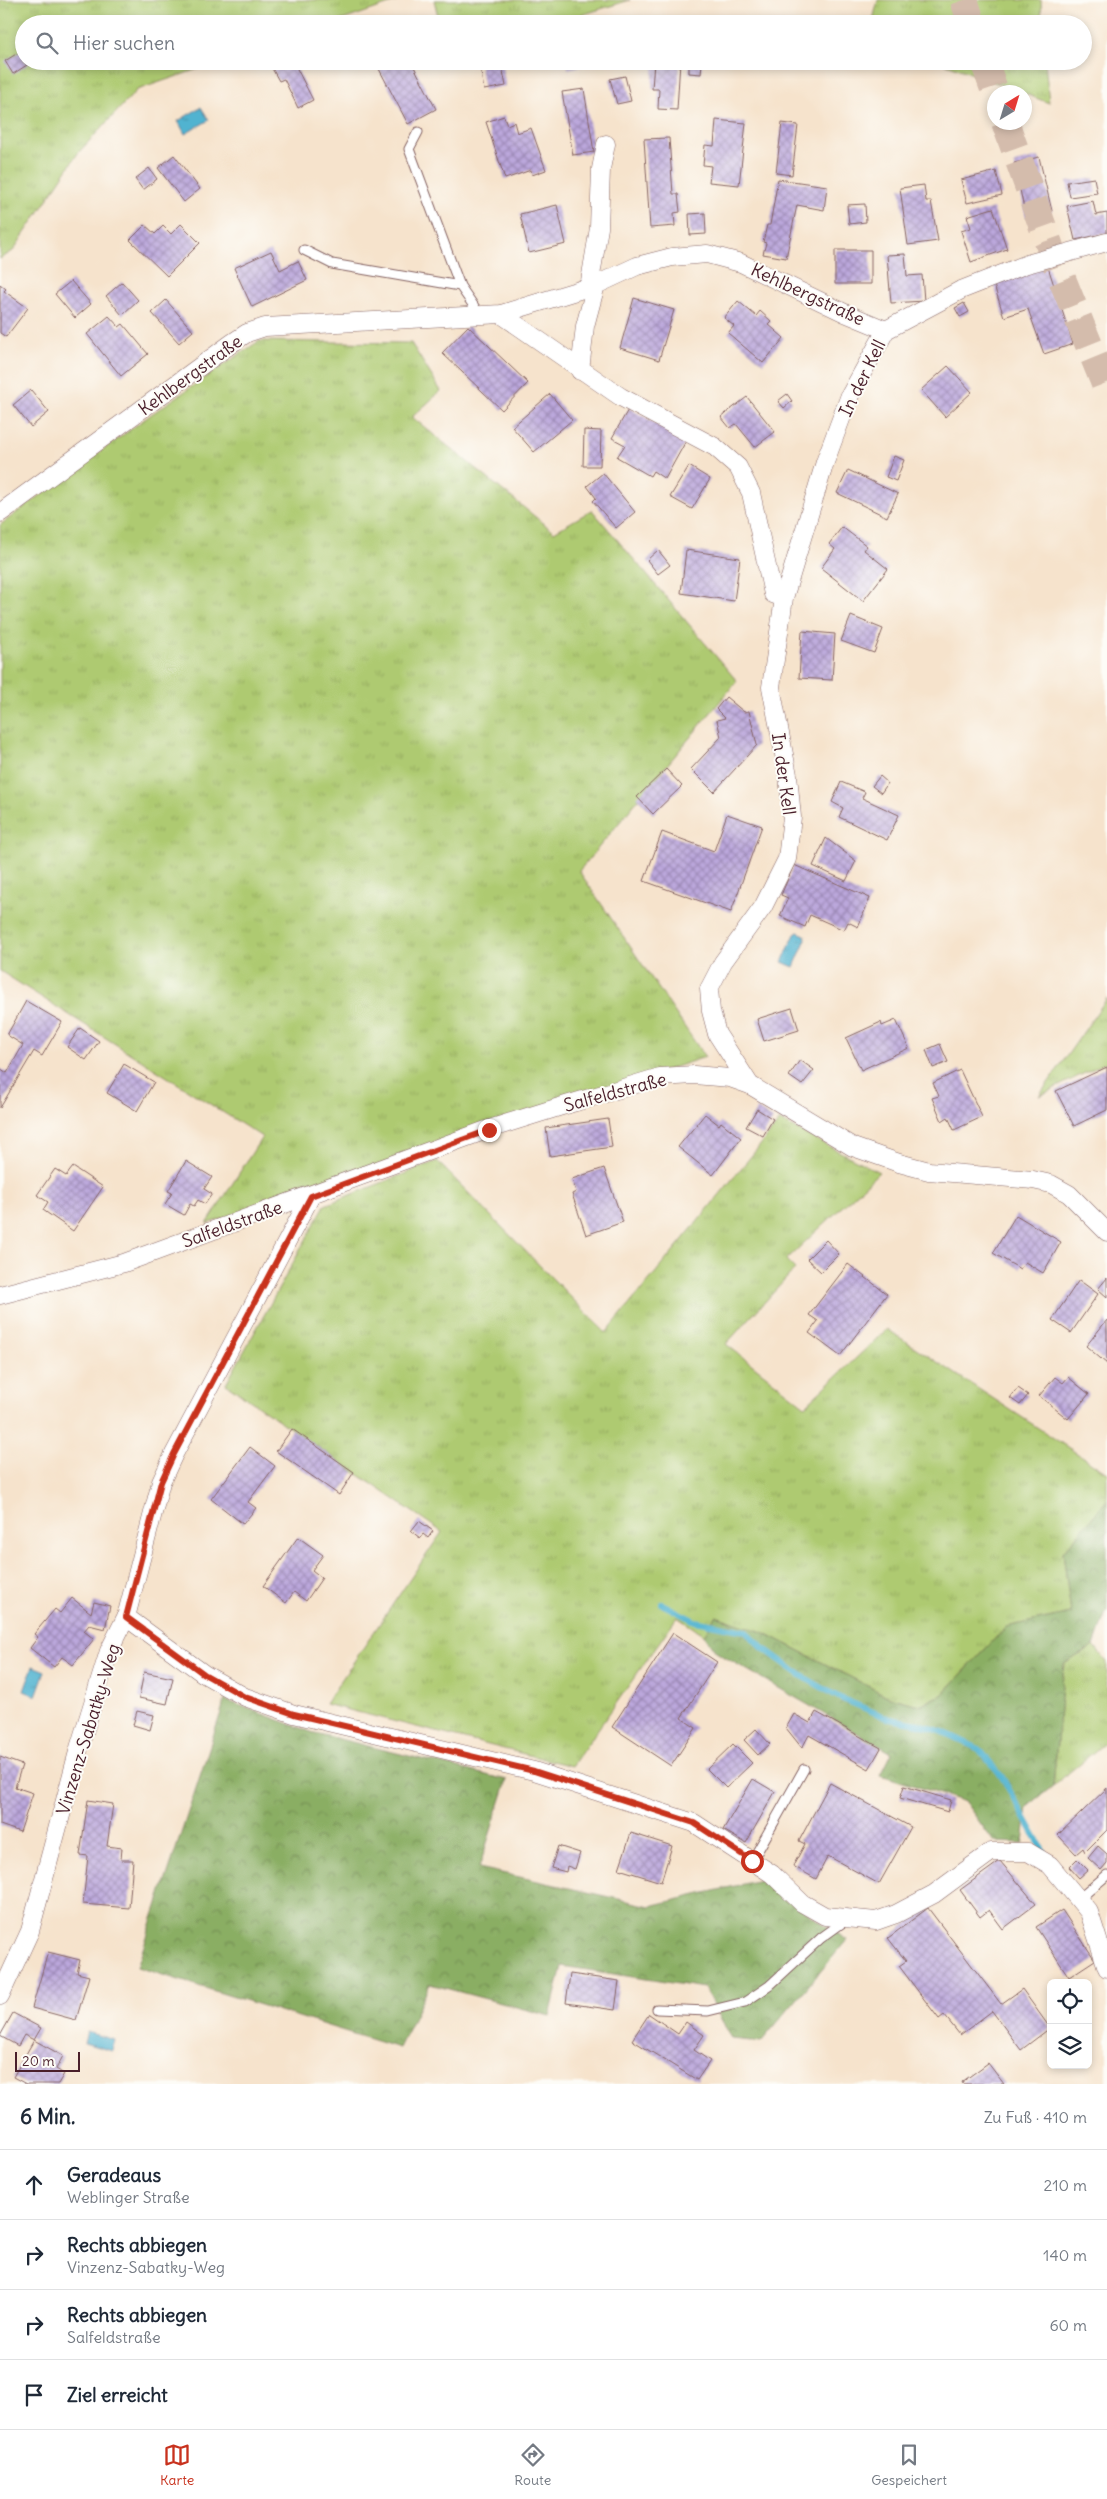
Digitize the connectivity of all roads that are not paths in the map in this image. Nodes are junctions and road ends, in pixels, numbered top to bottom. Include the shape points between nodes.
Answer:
1 (418, 132) dead end
2 (606, 144) dead end
3 (1107, 242) edge
4 (304, 250) dead end
5 (460, 286) junction
6 (592, 286) junction
7 (501, 314) junction
8 (480, 316) junction
9 (886, 330) junction
10 (580, 371) junction
11 (0, 513) edge
12 (784, 598) junction
13 (710, 989) joint
14 (750, 1085) junction
15 (311, 1196) junction
16 (1107, 1232) edge
17 (0, 1295) edge
18 (126, 1617) junction
19 (804, 1769) dead end
20 (752, 1861) junction
21 (1107, 1875) edge
22 (1078, 1899) junction
23 (849, 1918) junction
24 (1107, 1968) edge
25 (0, 1996) edge
26 (657, 2009) dead end

1 - 5 lane via 409,149
2 - 6 street via 600,169 599,228
3 - 9 street, Kehlbergstraße via 1026,264 961,290
4 - 5 lane via 332,264
5 - 8 lane
6 - 7 street, Kehlbergstraße
6 - 9 street, Kehlbergstraße via 636,266 672,257 707,254 741,263
6 - 10 street
7 - 8 street, Kehlbergstraße
7 - 10 street
8 - 11 street, Kehlbergstraße via 265,327 248,333
9 - 12 street, In der Kell via 850,396
10 - 12 street via 620,397 715,447 738,467 751,493 773,594
12 - 13 street, In der Kell via 772,687 792,817 787,859 763,907 723,962
13 - 14 street, Salfeldstraße via 716,1034
14 - 15 street, Salfeldstraße via 730,1078 660,1077 489,1130
14 - 16 street, Salfeldstraße via 853,1147 899,1163 929,1171 1051,1184 1069,1194
15 - 17 street, Salfeldstraße via 124,1263
15 - 18 street, Vinzenz-Sabatky-Weg via 161,1482
18 - 20 street via 204,1674 245,1697 294,1714 534,1771 694,1823
18 - 25 street, Vinzenz-Sabatky-Weg via 109,1651 79,1748 30,1931
19 - 20 lane
20 - 23 street via 772,1874 802,1903 825,1916
21 - 22 lane
22 - 23 street via 1050,1866 1028,1852 991,1852 934,1894 896,1914 876,1921
22 - 24 street via 1089,1912
23 - 26 lane via 821,1938 769,1986 745,2002 708,2012

